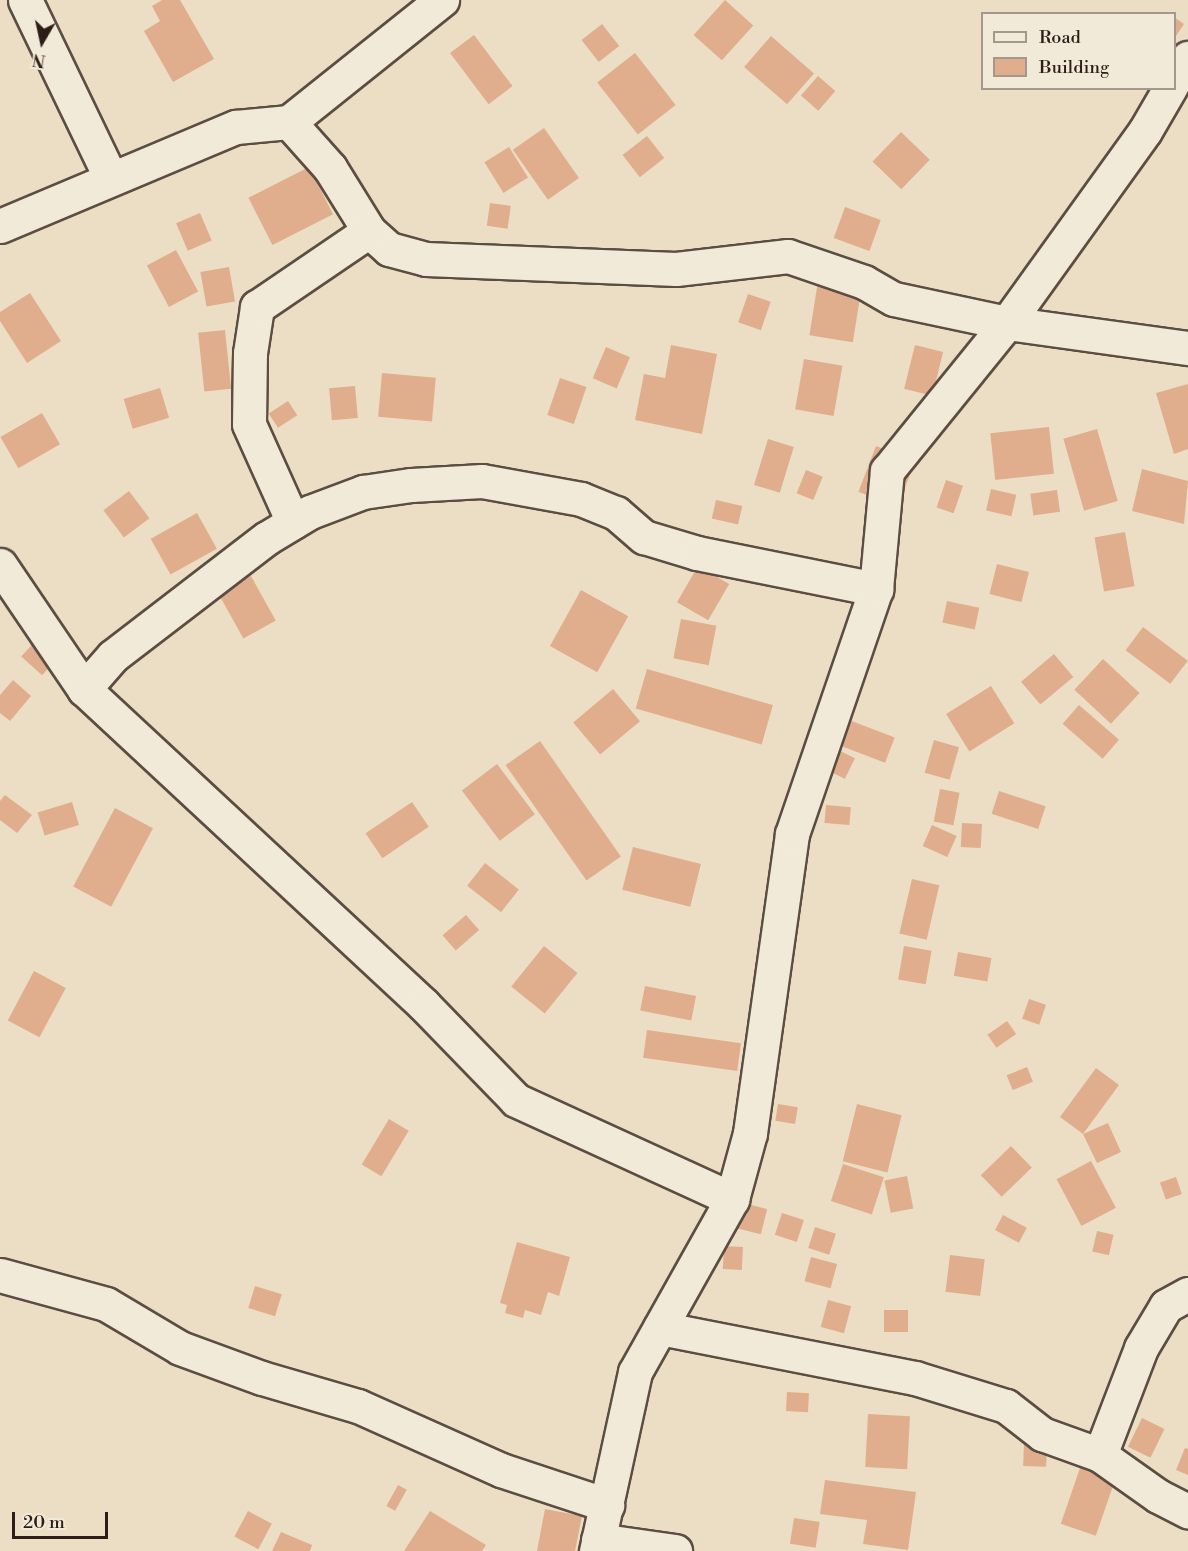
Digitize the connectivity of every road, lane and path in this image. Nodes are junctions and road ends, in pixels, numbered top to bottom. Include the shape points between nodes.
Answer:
1 (25, 0) edge
2 (442, 0) edge
3 (1188, 58) edge
4 (1176, 78) edge
5 (1169, 90) edge
6 (289, 122) junction
7 (110, 177) junction
8 (0, 226) edge
9 (369, 231) junction
10 (1007, 323) junction
11 (1188, 348) edge
12 (293, 522) junction
13 (0, 565) edge
14 (876, 589) junction
15 (84, 689) junction
16 (732, 1199) junction
17 (0, 1275) edge
18 (1188, 1294) edge
19 (660, 1328) junction
20 (1100, 1455) junction
21 (607, 1505) junction
22 (1188, 1511) edge
23 (597, 1546) edge
24 (675, 1551) edge

1 - 7 street
2 - 6 street
3 - 4 street
5 - 10 street via 1145,131
6 - 7 street via 236,127
6 - 9 street via 330,168
7 - 8 street
9 - 10 street via 389,249 426,259 676,268 788,256 864,282 894,299
9 - 12 street via 257,307 250,353 249,424
10 - 11 street
10 - 14 street via 887,471
12 - 14 street via 363,492 411,484 482,481 581,499 616,513 644,537 697,553
12 - 15 street via 113,656
13 - 15 street
14 - 16 street via 792,834 750,1133
15 - 16 street via 424,1005 516,1100
16 - 19 street
17 - 21 street via 106,1304 180,1348 262,1378 358,1406 501,1470
18 - 20 street via 1166,1306 1141,1348
19 - 20 street via 915,1378 1006,1406 1042,1434
19 - 21 street via 635,1372
20 - 22 street via 1158,1496
21 - 23 street
23 - 24 street

